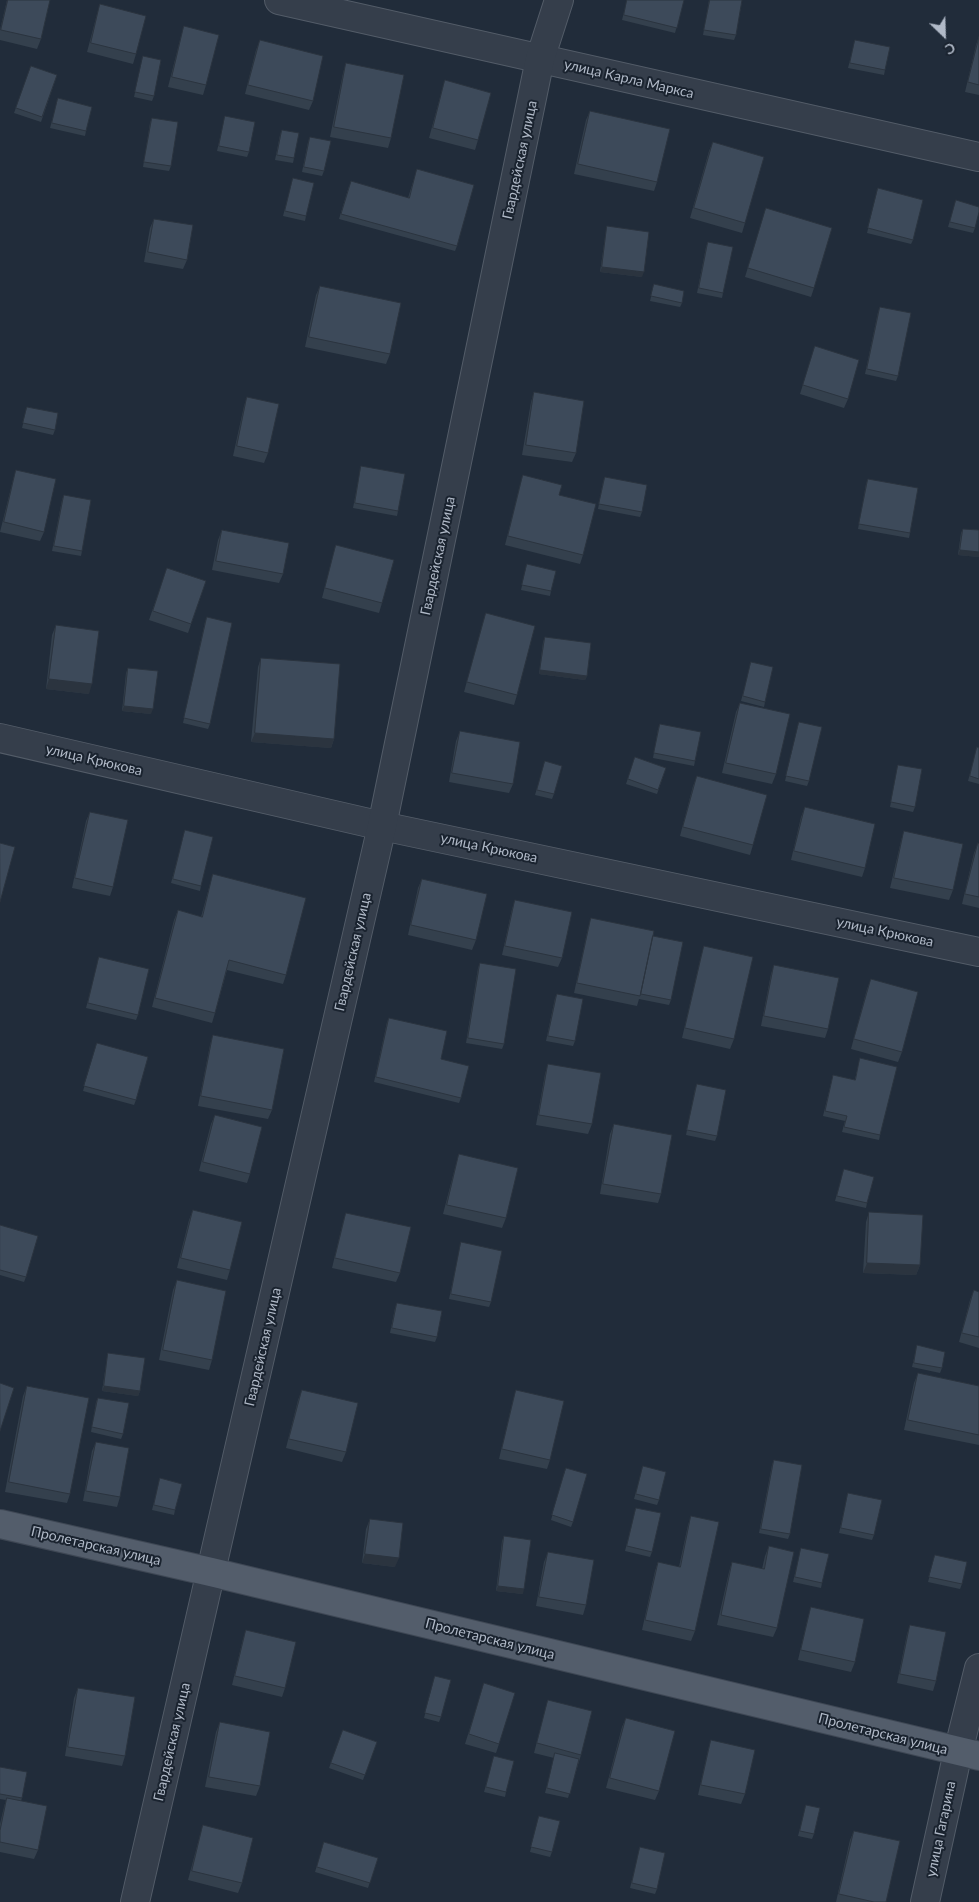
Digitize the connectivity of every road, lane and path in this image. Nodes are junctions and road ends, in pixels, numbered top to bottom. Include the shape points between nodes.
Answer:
1 (279, 0) edge
2 (559, 0) edge
3 (540, 59) junction
4 (979, 157) edge
5 (0, 738) edge
6 (382, 826) junction
7 (979, 952) edge
8 (0, 1524) edge
9 (211, 1572) junction
10 (979, 1668) edge
11 (969, 1754) edge
12 (135, 1902) edge
13 (925, 1902) edge

1 - 3 street, улица Карла Маркса
2 - 3 street, Гвардейская улица
3 - 4 street, улица Карла Маркса
3 - 6 street, Гвардейская улица
5 - 6 street, улица Крюкова
6 - 7 street, улица Крюкова
6 - 9 street, Гвардейская улица
8 - 9 main road, Пролетарская улица
9 - 11 main road, Пролетарская улица
9 - 12 street, Гвардейская улица
10 - 11 street, улица Гагарина
11 - 13 street, улица Гагарина

